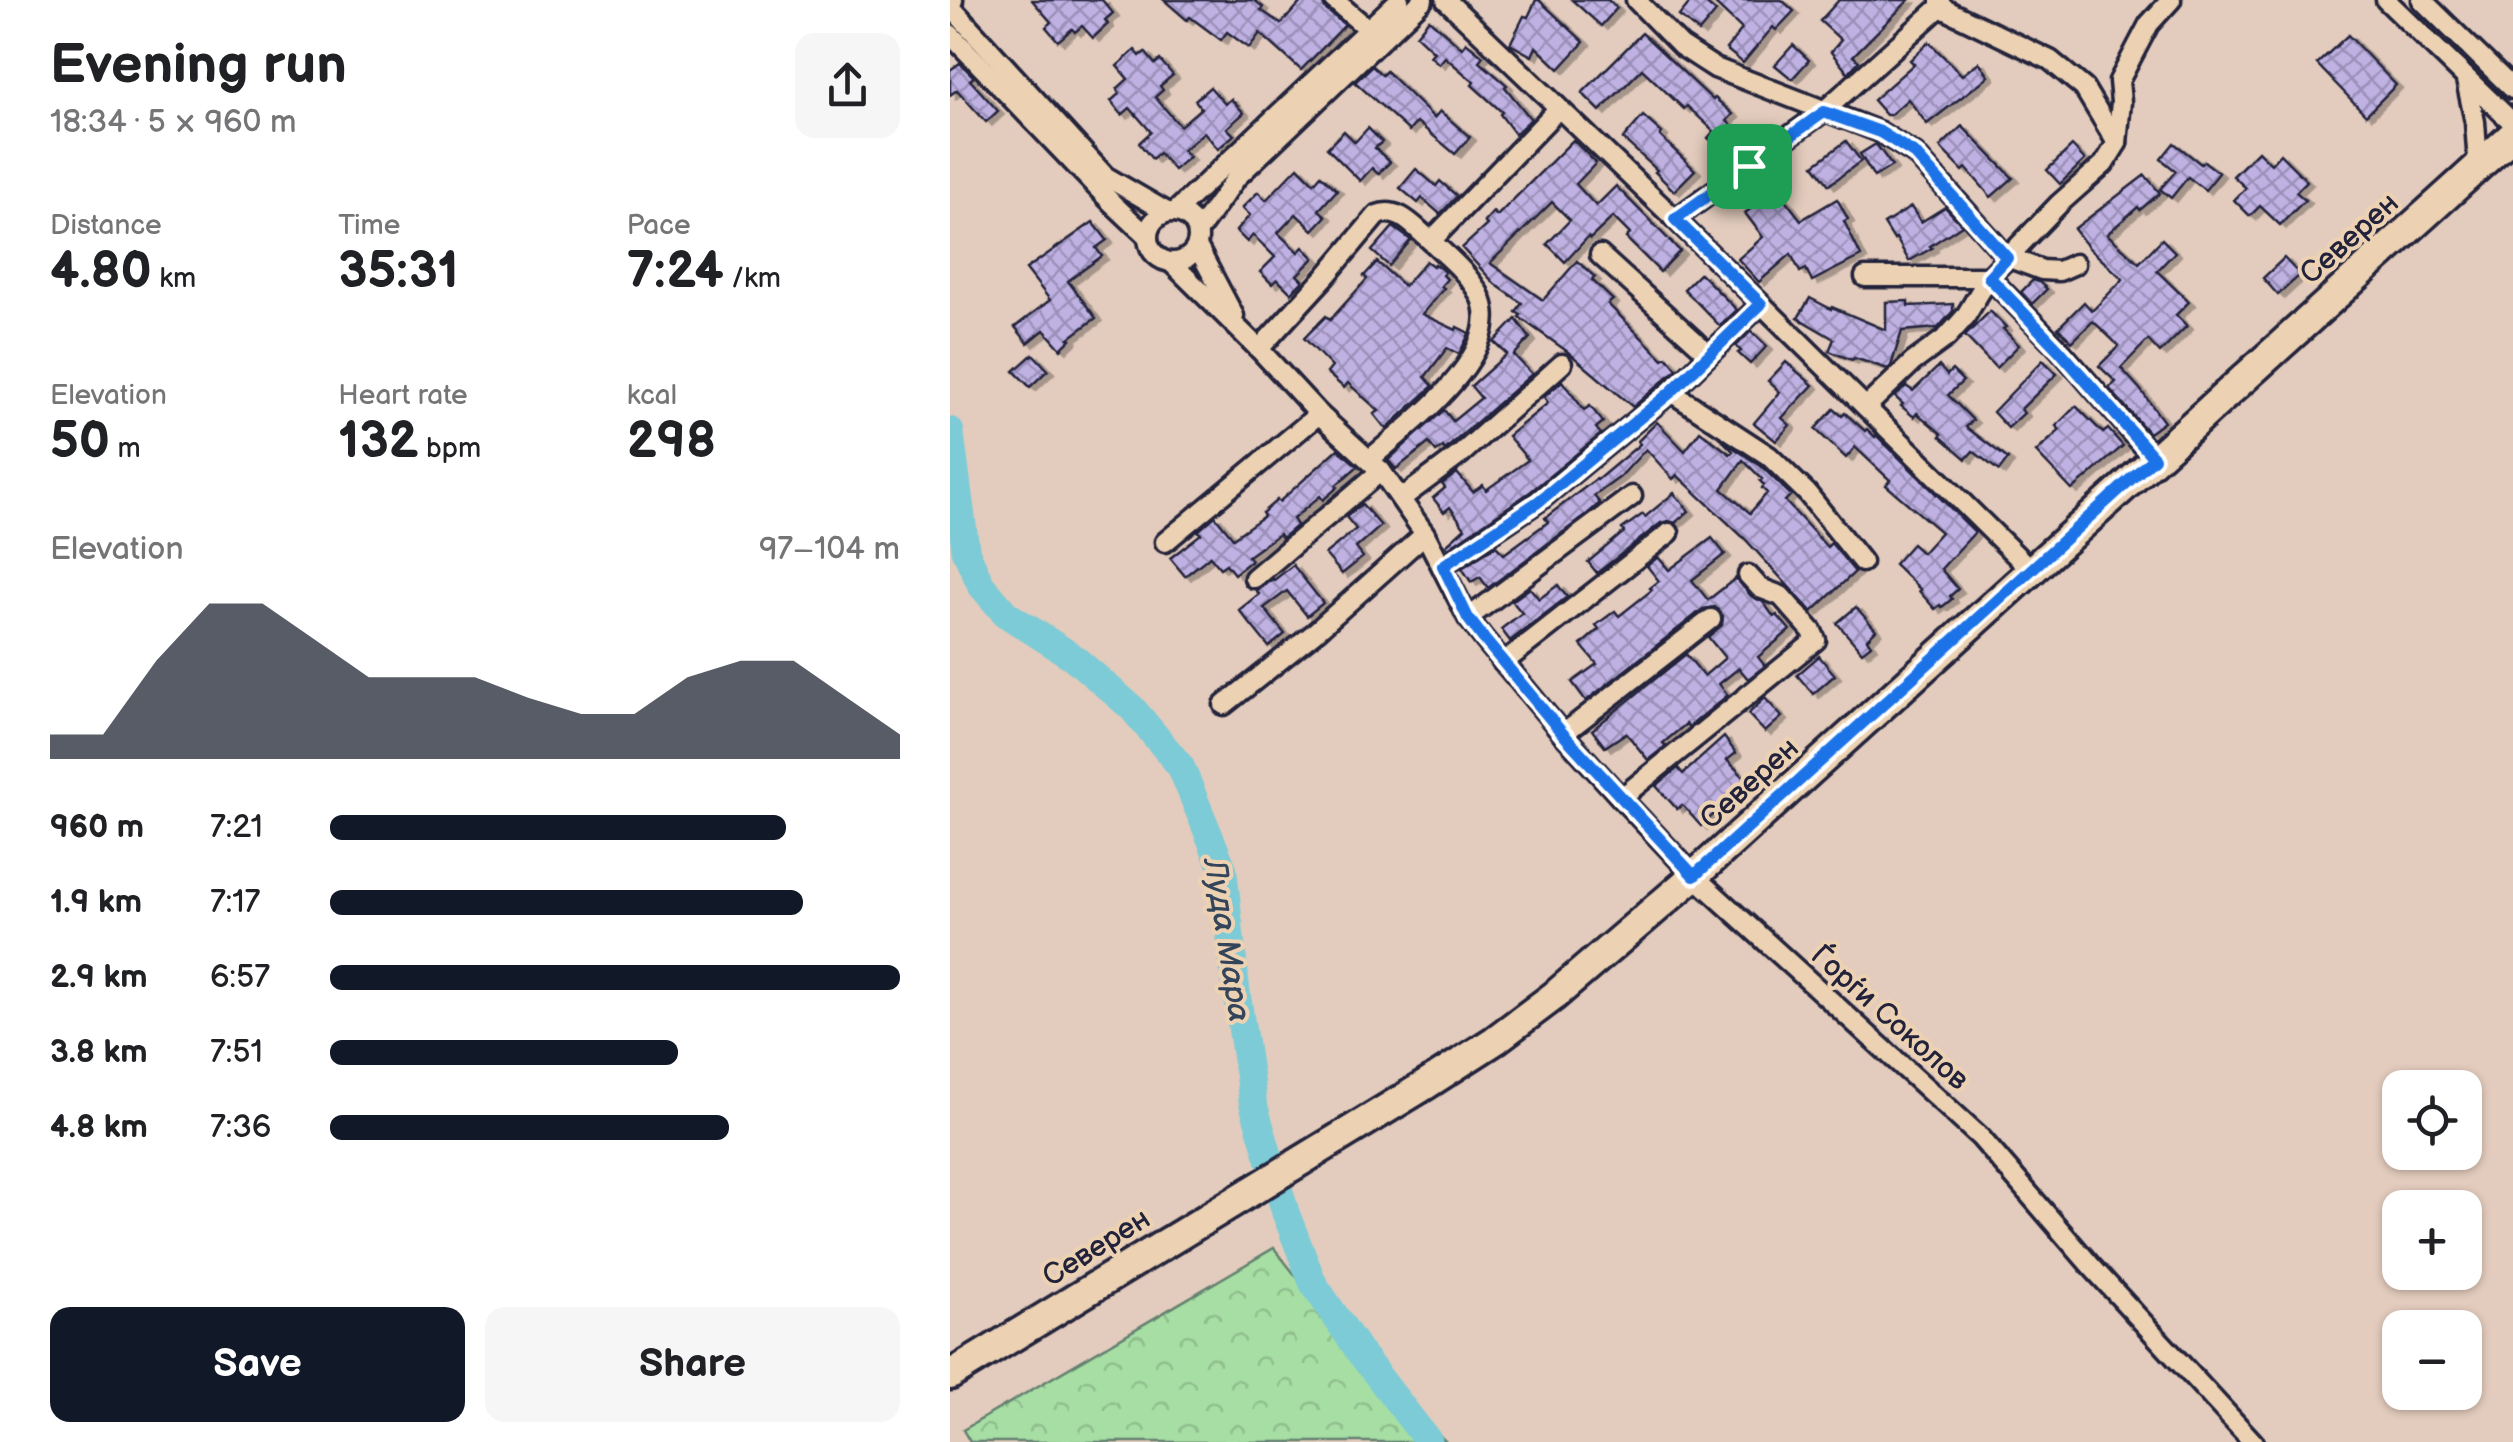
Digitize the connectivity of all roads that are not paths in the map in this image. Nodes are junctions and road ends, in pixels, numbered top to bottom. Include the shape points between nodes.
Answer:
1 (1334, 0) edge
2 (1399, 0) edge
3 (1423, 0) edge
4 (1446, 0) edge
5 (1636, 0) edge
6 (2170, 0) edge
7 (2386, 0) edge
8 (2422, 0) edge
9 (951, 3) edge
10 (1940, 4) edge
11 (1368, 30) junction
12 (950, 34) edge
13 (2487, 64) junction
14 (2513, 68) edge
15 (2466, 79) junction
16 (2084, 88) junction
17 (2513, 89) edge
18 (2121, 102) junction
19 (1558, 110) junction
20 (1824, 112) junction
21 (2513, 123) edge
22 (2513, 135) edge
23 (2117, 143) junction
24 (2478, 165) junction
25 (1171, 212) junction
26 (1675, 219) junction
27 (1147, 236) junction
28 (1197, 238) junction
29 (1431, 242) junction
30 (1600, 255) dead end
31 (2007, 258) junction
32 (1172, 263) junction
33 (2075, 264) dead end
34 (1865, 277) dead end
35 (1989, 277) junction
36 (1761, 304) junction
37 (1243, 334) junction
38 (1259, 349) junction
39 (1708, 354) junction
40 (1562, 364) dead end
41 (1671, 392) junction
42 (1866, 406) junction
43 (1320, 414) junction
44 (2154, 458) junction
45 (1375, 466) junction
46 (1632, 496) dead end
47 (1402, 498) junction
48 (1669, 533) dead end
49 (1426, 534) junction
50 (1165, 542) dead end
51 (1862, 562) dead end
52 (1443, 566) junction
53 (2032, 570) junction
54 (1748, 575) dead end
55 (1254, 578) dead end
56 (1468, 618) junction
57 (1710, 619) dead end
58 (1503, 663) junction
59 (1224, 705) dead end
60 (1563, 734) junction
61 (1621, 798) junction
62 (1694, 876) junction
63 (950, 1374) edge
64 (2252, 1442) edge

1 - 11 street
2 - 11 street
3 - 28 street via 1237,177
4 - 19 street
5 - 20 street via 1681,46 1714,68
6 - 18 street via 2119,81
7 - 15 street
8 - 13 street
9 - 25 street via 1105,176
10 - 16 street via 2050,60
10 - 20 street
11 - 25 street
12 - 27 street
13 - 14 street
13 - 17 street
15 - 21 street
15 - 24 street
16 - 18 street
16 - 23 street
18 - 23 street
19 - 26 street
19 - 29 street
20 - 26 street
20 - 31 street via 1880,132 1915,154
22 - 24 main road, Северен
23 - 31 street via 2104,164
24 - 44 main road, Северен
25 - 27 street via 1153,221
25 - 28 street via 1190,218
26 - 36 street
27 - 32 street via 1156,258
28 - 32 street via 1188,258
28 - 37 street
29 - 38 street via 1401,216 1383,212
29 - 45 street via 1482,297 1481,337 1462,373
30 - 39 street
31 - 33 street via 2059,272
31 - 35 street
32 - 37 street, Ѓорѓи Соколов
34 - 35 street
35 - 42 street via 1965,318
35 - 44 street
36 - 39 street
36 - 42 street
37 - 38 street, Ѓорѓи Соколов
38 - 43 street, Ѓорѓи Соколов
39 - 41 street
40 - 47 street
41 - 51 street via 1769,456
41 - 52 street via 1538,502
42 - 53 street
43 - 45 street, Ѓорѓи Соколов
43 - 50 street
44 - 53 main road, Северен
45 - 47 street, Ѓорѓи Соколов
45 - 55 street
46 - 56 street
47 - 49 street, Ѓорѓи Соколов
48 - 58 street
49 - 52 street, Ѓорѓи Соколов
49 - 59 street
52 - 56 street, Ѓорѓи Соколов
53 - 62 main road, Северен
54 - 61 street via 1781,596 1816,640
56 - 58 street, Ѓорѓи Соколов
57 - 60 street
58 - 60 street, Ѓорѓи Соколов
60 - 61 street, Ѓорѓи Соколов
61 - 62 street, Ѓорѓи Соколов
62 - 63 main road, Северен via 1494,1041
62 - 64 street, Ѓорѓи Соколов via 1980,1137

